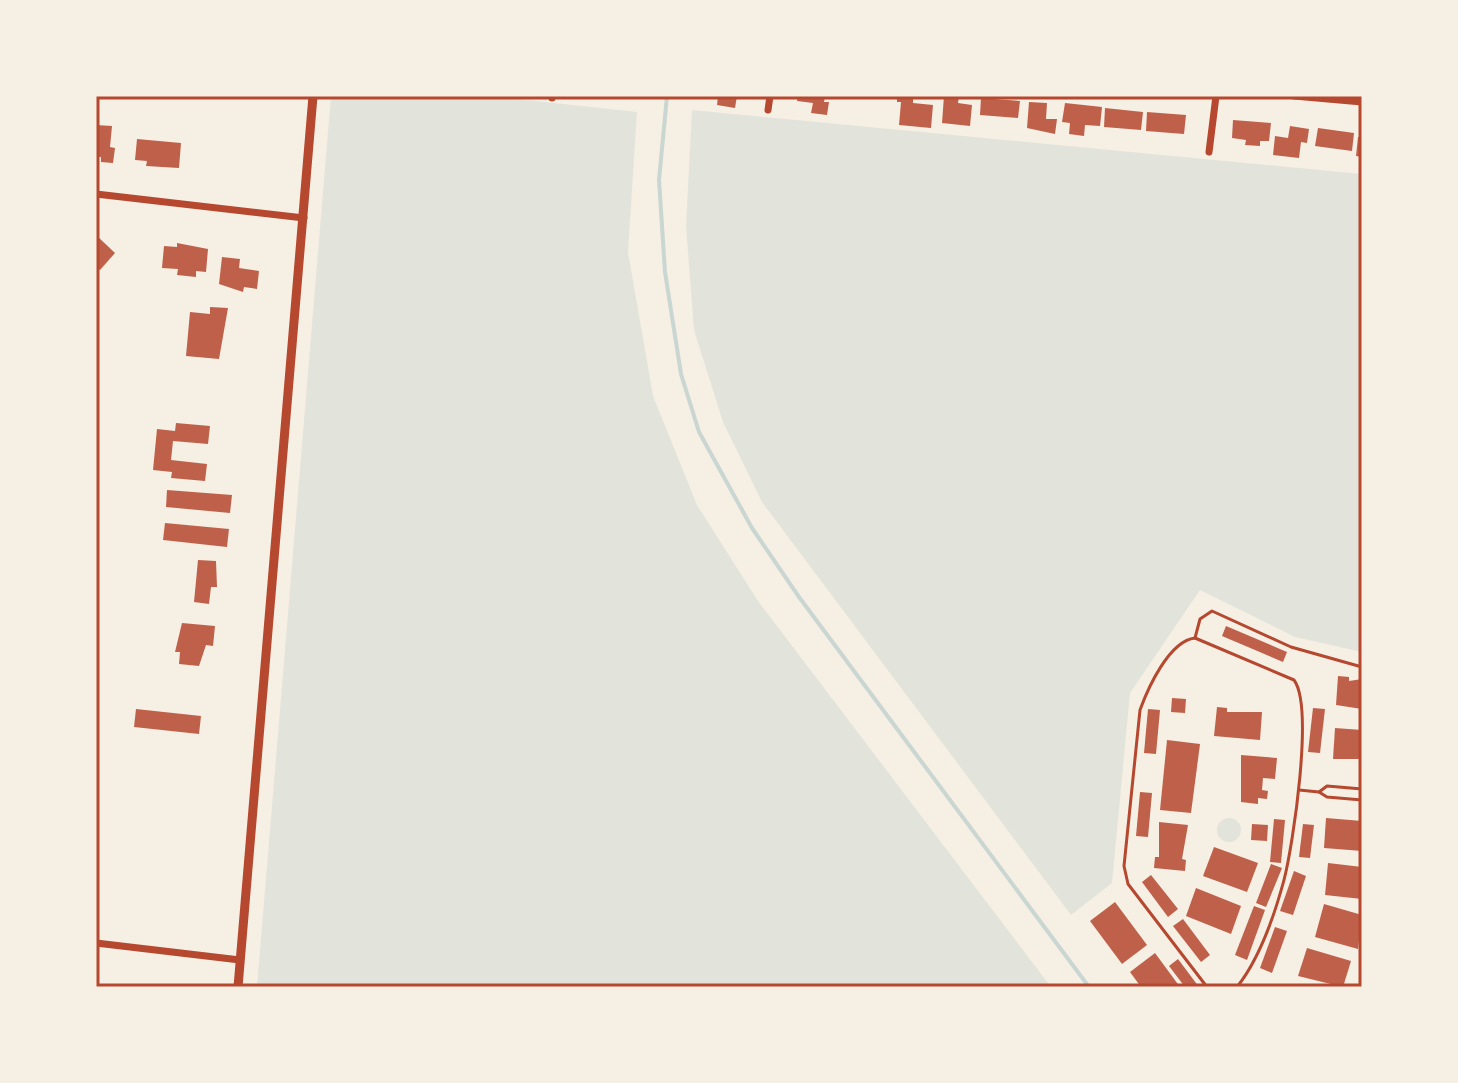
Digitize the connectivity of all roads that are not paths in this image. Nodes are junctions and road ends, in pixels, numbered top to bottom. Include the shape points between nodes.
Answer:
1 (313, 96) edge
2 (770, 96) edge
3 (1216, 96) edge
4 (1294, 96) edge
5 (1362, 102) edge
6 (768, 110) dead end
7 (1209, 152) dead end
8 (96, 194) edge
9 (304, 218) junction
10 (1195, 638) junction
11 (1362, 667) edge
12 (1362, 789) edge
13 (1297, 790) junction
14 (1319, 792) junction
15 (1362, 800) edge
16 (96, 943) edge
17 (240, 960) junction
18 (238, 987) edge
19 (1207, 987) edge
20 (1237, 987) edge

1 - 9 main road
2 - 6 street
3 - 7 street
4 - 5 street
8 - 9 street
9 - 17 main road
10 - 11 lane via 1200,619 1212,611 1291,647
10 - 13 lane via 1294,680 1300,688
10 - 19 lane via 1174,649 1140,710 1124,866 1128,884
12 - 14 lane via 1327,786
13 - 14 lane
13 - 20 lane via 1283,882 1252,967
14 - 15 lane
16 - 17 street
17 - 18 main road

